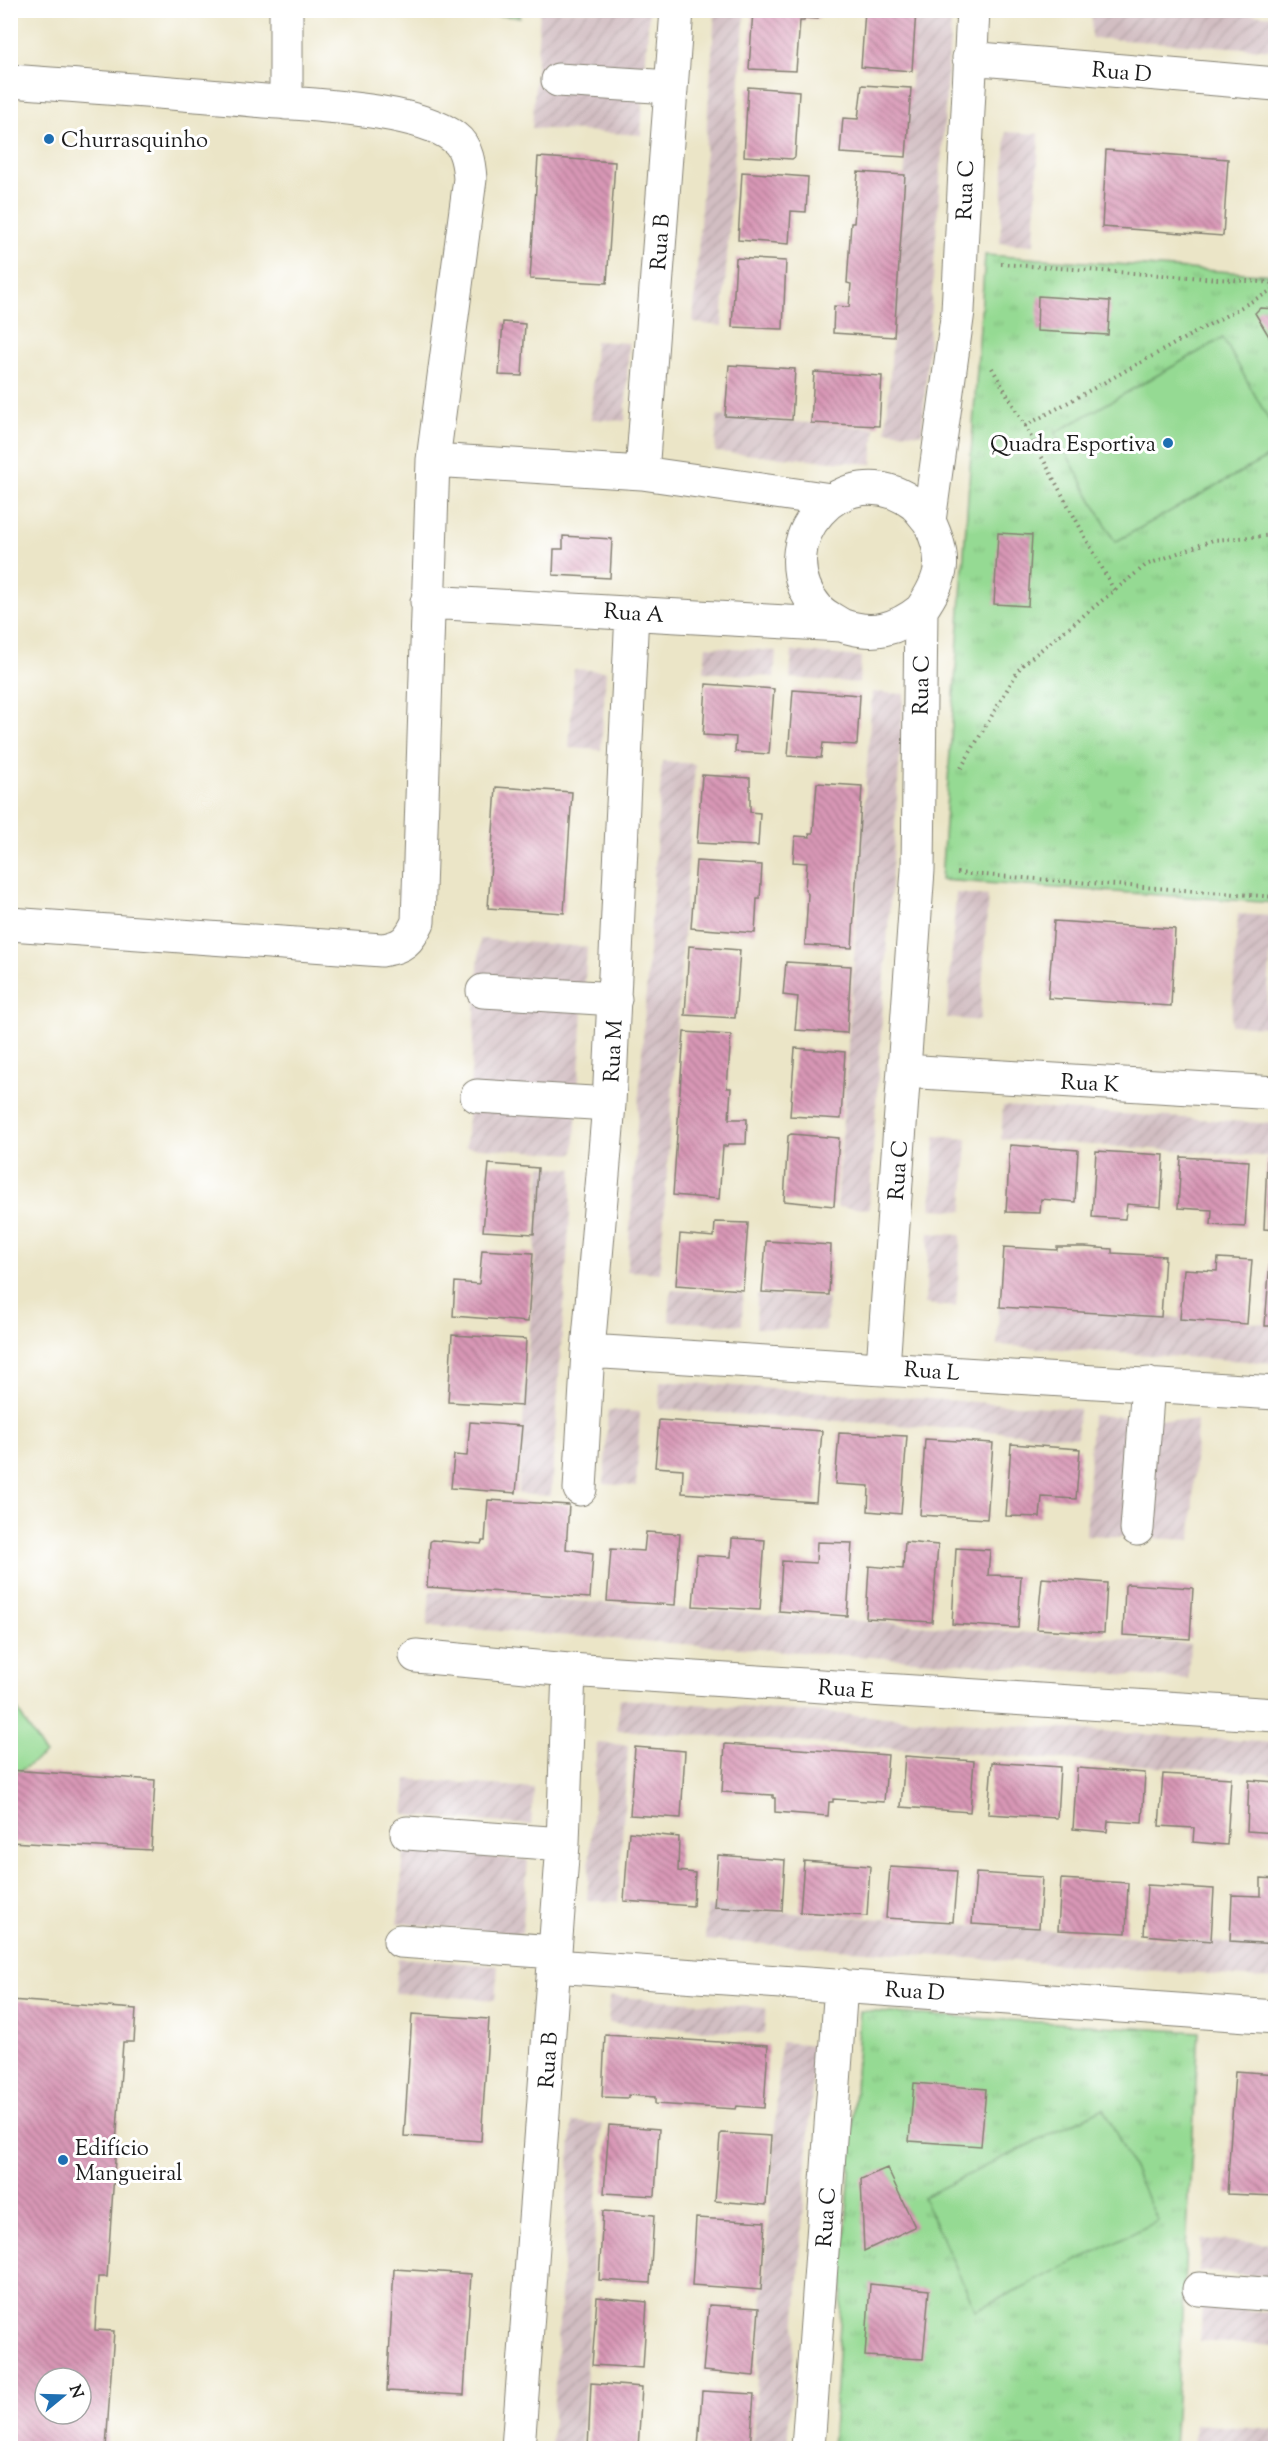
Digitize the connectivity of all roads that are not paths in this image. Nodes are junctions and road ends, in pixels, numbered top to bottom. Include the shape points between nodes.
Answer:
1 (286, 10) edge
2 (677, 10) edge
3 (972, 10) edge
4 (969, 58) junction
5 (558, 80) dead end
6 (10, 81) edge
7 (1275, 84) edge
8 (671, 87) junction
9 (286, 103) junction
10 (434, 460) junction
11 (642, 473) junction
12 (831, 500) junction
13 (929, 521) junction
14 (427, 602) junction
15 (921, 610) junction
16 (632, 612) junction
17 (841, 625) junction
18 (10, 924) edge
19 (483, 991) dead end
20 (615, 999) junction
21 (904, 1071) junction
22 (1275, 1093) edge
23 (477, 1096) dead end
24 (609, 1104) junction
25 (588, 1351) junction
26 (884, 1367) junction
27 (1148, 1384) junction
28 (1275, 1393) edge
29 (580, 1489) dead end
30 (1137, 1529) dead end
31 (416, 1656) dead end
32 (569, 1670) junction
33 (1275, 1715) edge
34 (407, 1833) dead end
35 (563, 1844) junction
36 (400, 1941) dead end
37 (555, 1959) junction
38 (841, 1985) junction
39 (1275, 2017) edge
40 (1199, 2289) dead end
41 (1275, 2295) edge
42 (518, 2448) edge
43 (808, 2448) edge

1 - 9 street
2 - 8 street, Rua B
3 - 4 street, Rua C
4 - 7 street, Rua D
4 - 13 street, Rua C via 958,311
5 - 8 street
6 - 9 street
8 - 11 street, Rua B
9 - 10 street via 412,119 445,132 463,146 470,179
10 - 11 street, Rua A
10 - 14 street
11 - 12 street, Rua A
12 - 13 street, Rua A via 851,491 895,493
12 - 17 street, Rua A via 812,517 802,540 799,566 806,590 820,611
13 - 15 street, Rua C via 939,543 941,567 934,590
14 - 16 street, Rua A
14 - 18 street via 418,922 404,945 382,950
15 - 17 street, Rua A via 908,621 875,632
15 - 21 street, Rua C via 918,870
16 - 17 street, Rua A
16 - 20 street, Rua M
19 - 20 street
20 - 24 street, Rua M
21 - 22 street, Rua K
21 - 26 street, Rua C
23 - 24 street
24 - 25 street, Rua M
25 - 26 street, Rua L
25 - 29 street, Rua M
26 - 27 street, Rua L
27 - 28 street, Rua L
27 - 30 street
31 - 32 street, Rua E
32 - 33 street, Rua E
32 - 35 street, Rua B
34 - 35 street
35 - 37 street, Rua B
36 - 37 street, Rua D
37 - 38 street, Rua D
37 - 42 street, Rua B
38 - 39 street, Rua D
38 - 43 street, Rua C
40 - 41 street

